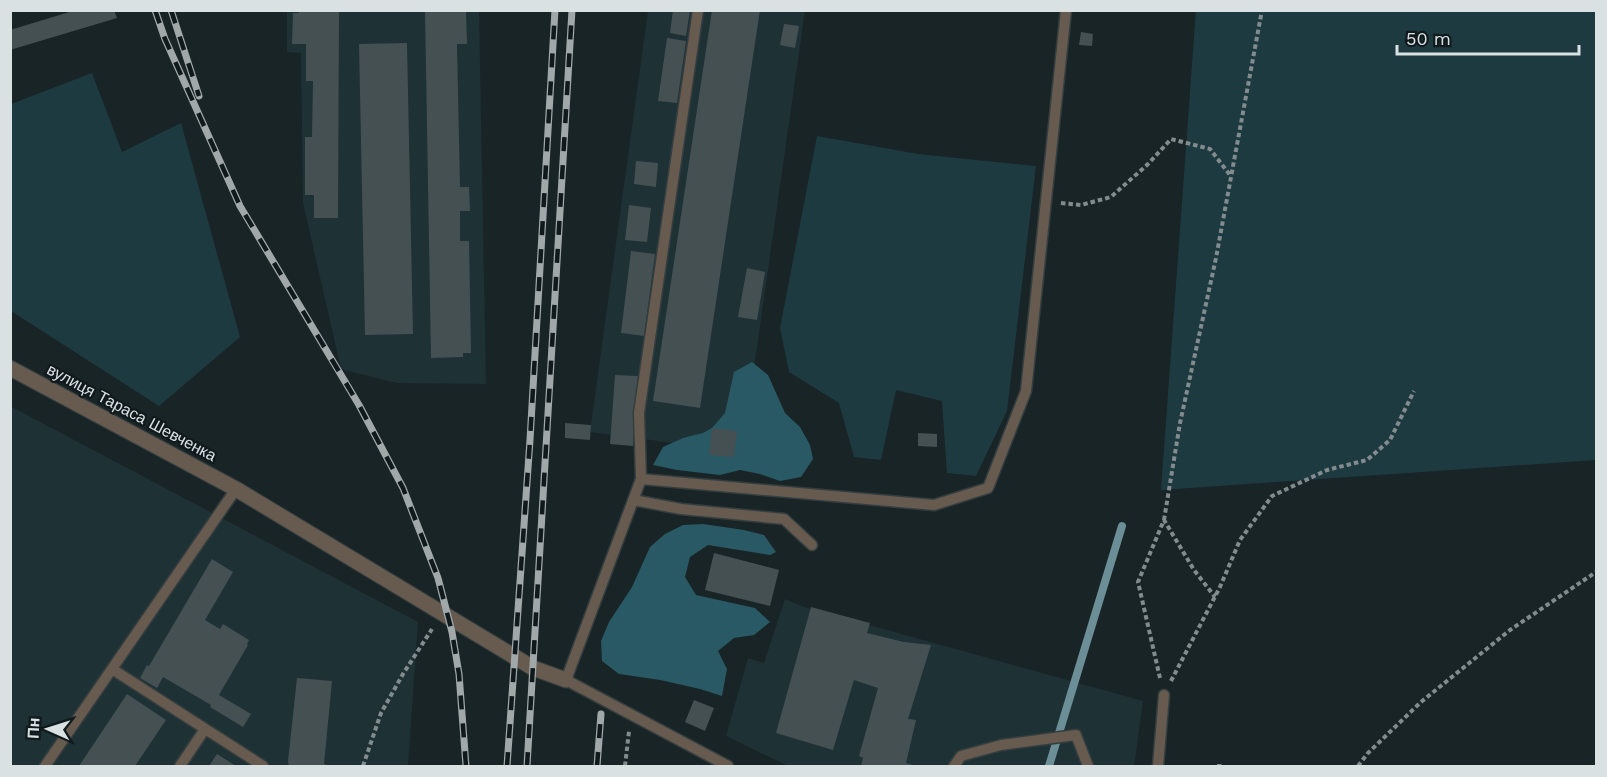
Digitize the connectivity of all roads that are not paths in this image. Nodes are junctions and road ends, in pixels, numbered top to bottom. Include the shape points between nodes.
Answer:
1 (698, 10) edge
2 (1066, 10) edge
3 (10, 368) edge
4 (641, 479) junction
5 (236, 489) junction
6 (633, 500) junction
7 (812, 545) dead end
8 (112, 669) junction
9 (566, 681) junction
10 (1164, 694) road end
11 (205, 729) junction
12 (45, 766) edge
13 (180, 766) edge
14 (263, 766) edge
15 (728, 766) edge
16 (954, 766) edge
17 (1088, 766) edge
18 (1158, 766) edge

1 - 4 lane via 639,413
2 - 4 lane via 1026,391 988,488 934,505
3 - 5 street, вулиця Тараса Шевченка
4 - 6 lane
5 - 8 lane
5 - 9 street, вулиця Тараса Шевченка via 533,668
6 - 7 lane via 783,519
6 - 9 lane
8 - 11 lane
8 - 12 lane
9 - 15 lane
10 - 18 lane
11 - 13 lane
11 - 14 lane
16 - 17 lane via 961,756 981,750 1076,735

